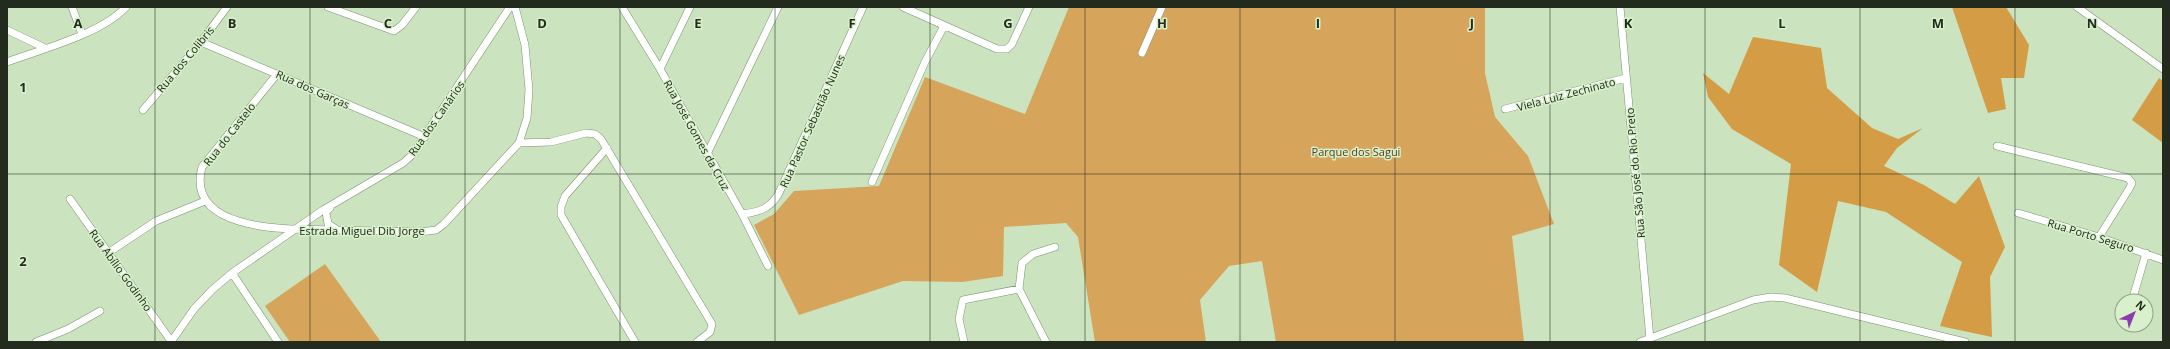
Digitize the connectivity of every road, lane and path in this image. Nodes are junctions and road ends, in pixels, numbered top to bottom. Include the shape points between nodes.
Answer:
1 (72, 7) edge
2 (126, 7) edge
3 (228, 7) edge
4 (328, 7) edge
5 (416, 7) edge
6 (510, 7) edge
7 (515, 7) edge
8 (622, 7) edge
9 (690, 7) edge
10 (778, 7) edge
11 (863, 7) edge
12 (903, 7) edge
13 (1029, 7) edge
14 (1162, 7) edge
15 (1620, 7) edge
16 (2077, 7) edge
17 (944, 26) junction
18 (7, 30) edge
19 (82, 34) junction
20 (201, 42) junction
21 (45, 48) junction
22 (1142, 53) dead end
23 (7, 62) edge
24 (660, 69) junction
25 (2163, 69) edge
26 (277, 74) junction
27 (1626, 78) junction
28 (1505, 109) dead end
29 (142, 110) dead end
30 (425, 137) junction
31 (519, 143) junction
32 (1997, 146) dead end
33 (607, 148) junction
34 (707, 154) junction
35 (872, 182) dead end
36 (70, 199) dead end
37 (205, 202) junction
38 (331, 206) junction
39 (2018, 213) dead end
40 (742, 214) junction
41 (295, 229) junction
42 (338, 230) junction
43 (2099, 237) junction
44 (1055, 247) dead end
45 (108, 252) junction
46 (2146, 253) junction
47 (2163, 260) edge
48 (768, 266) dead end
49 (232, 273) junction
50 (1019, 289) junction
51 (2134, 293) edge
52 (100, 310) dead end
53 (1650, 339) junction
54 (36, 342) edge
55 (171, 342) edge
56 (278, 342) edge
57 (635, 342) edge
58 (697, 342) edge
59 (964, 342) edge
60 (1046, 342) edge
61 (1640, 342) edge
62 (1965, 342) edge

1 - 19 street
2 - 19 street via 117,17
3 - 20 street, Rua dos Colibris
4 - 5 street via 394,31
6 - 30 street, Rua dos Canários
7 - 31 street, Estrada Miguel Dib Jorge via 525,45 529,90 527,118
8 - 24 street, Rua José Gomes da Cruz
9 - 24 street
10 - 34 street
11 - 40 street, Rua Pastor Sebastião Nunes via 778,195 765,209
12 - 17 street
13 - 17 street via 1016,37 1007,49 997,49
14 - 22 street
15 - 27 street, Rua São José do Rio Preto
16 - 25 street
17 - 35 street via 925,62
18 - 21 street
19 - 21 street
20 - 26 street, Rua dos Garças
20 - 29 street, Rua dos Colibris
21 - 23 street
24 - 34 street, Rua José Gomes da Cruz
26 - 30 street, Rua dos Garças
26 - 37 street, Rua do Castelo via 202,167 200,186
27 - 28 street, Viela Luiz Zechinato
27 - 53 street, Rua São José do Rio Preto
30 - 38 street, Rua dos Canários via 412,156 403,163
31 - 33 street via 551,142 591,133 601,139
31 - 42 street, Estrada Miguel Dib Jorge via 436,230
32 - 43 street via 2125,177 2130,181 2129,189
33 - 57 street via 562,200 561,215
33 - 58 street via 712,324 710,332
34 - 40 street, Rua José Gomes da Cruz
36 - 45 street, Rua Abílio Godinho
37 - 41 street via 221,214 245,223
37 - 45 street via 156,221
38 - 41 street, Rua dos Canários
38 - 42 street via 326,212 328,224
39 - 43 street, Rua Porto Seguro
40 - 48 street, Rua José Gomes da Cruz
41 - 42 street, Estrada Miguel Dib Jorge
41 - 49 street, Estrada Miguel Dib Jorge
43 - 46 street, Rua Porto Seguro
44 - 50 street via 1026,258 1020,270
45 - 55 street, Rua Abílio Godinho
46 - 47 street, Rua Porto Seguro
46 - 51 street
49 - 55 street, Estrada Miguel Dib Jorge via 194,309
49 - 56 street
50 - 59 street via 965,299 961,304 959,319
50 - 60 street
52 - 54 street via 68,329
53 - 61 street
53 - 62 street via 1753,300 1771,297 1791,299

